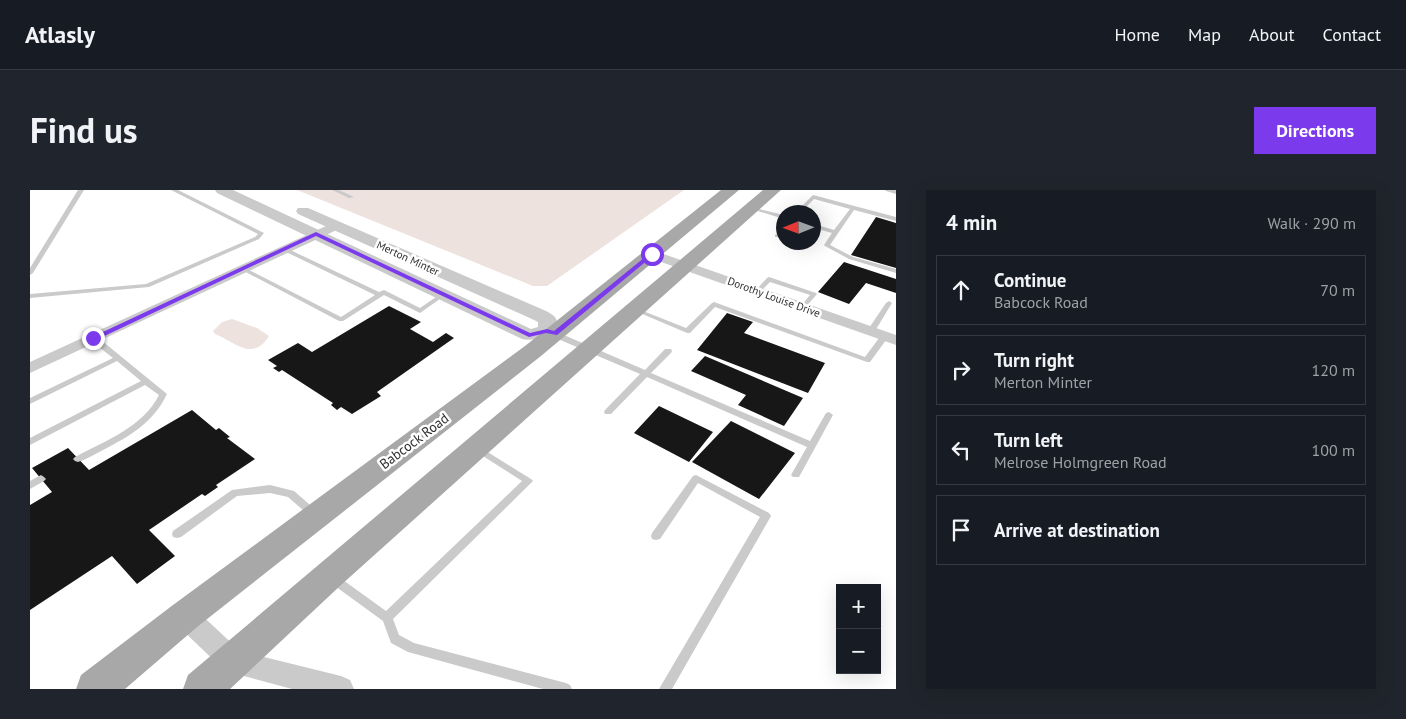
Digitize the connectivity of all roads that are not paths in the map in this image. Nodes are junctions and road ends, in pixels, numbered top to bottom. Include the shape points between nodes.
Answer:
1 (81, 190) edge
2 (174, 190) edge
3 (222, 190) edge
4 (335, 190) edge
5 (731, 190) edge
6 (774, 190) edge
7 (888, 190) edge
8 (896, 192) edge
9 (352, 197) dead end
10 (289, 205) dead end
11 (805, 205) edge
12 (752, 208) junction
13 (853, 208) junction
14 (776, 215) edge
15 (896, 219) edge
16 (337, 225) junction
17 (821, 228) edge
18 (835, 232) junction
19 (316, 234) junction
20 (284, 249) junction
21 (652, 254) junction
22 (688, 266) junction
23 (243, 269) junction
24 (896, 271) edge
25 (30, 273) edge
26 (444, 294) junction
27 (380, 295) junction
28 (30, 296) edge
29 (889, 303) dead end
30 (636, 310) junction
31 (551, 332) junction
32 (884, 336) edge
33 (93, 338) junction
34 (589, 349) junction
35 (668, 351) dead end
36 (118, 358) junction
37 (30, 367) edge
38 (646, 374) junction
39 (146, 381) junction
40 (30, 401) edge
41 (608, 412) dead end
42 (829, 415) dead end
43 (30, 442) edge
44 (813, 446) junction
45 (476, 448) junction
46 (78, 458) dead end
47 (796, 475) dead end
48 (41, 479) dead end
49 (30, 484) edge
50 (316, 516) junction
51 (177, 534) dead end
52 (656, 536) dead end
53 (329, 575) junction
54 (185, 616) junction
55 (387, 618) junction
56 (233, 660) junction
57 (96, 689) edge
58 (202, 689) edge
59 (341, 689) edge
60 (566, 689) edge
61 (665, 689) edge

1 - 25 lane
2 - 28 lane via 261,233 242,245 147,286
3 - 19 street, Merton Minter
4 - 9 lane
5 - 21 main road, Babcock Road
6 - 12 main road
7 - 8 lane
10 - 16 street, Merton Minter
11 - 13 lane via 813,197
12 - 14 lane
12 - 22 main road
13 - 15 lane
13 - 18 lane
16 - 19 street
16 - 31 street, Merton Minter via 548,320
17 - 18 lane
18 - 24 lane via 827,245 834,250
19 - 20 street
19 - 26 street, Merton Minter
20 - 23 street
20 - 27 lane
21 - 22 street, Dorothy Louise Drive
21 - 31 main road, Babcock Road
22 - 30 main road
22 - 32 street, Dorothy Louise Drive
23 - 27 lane via 341,320
23 - 33 street
26 - 27 lane via 420,310 384,292
26 - 31 street, Merton Minter via 529,335
29 - 32 lane
30 - 32 lane via 687,331 714,304 867,360
30 - 34 main road
31 - 34 lane
31 - 50 main road, Babcock Road
33 - 36 lane
33 - 37 street
34 - 38 lane
34 - 45 main road
35 - 38 lane
36 - 39 lane
36 - 40 lane
38 - 41 lane
38 - 44 lane
39 - 43 lane
39 - 46 lane via 163,394 152,414
42 - 44 lane
44 - 47 lane
45 - 53 main road
45 - 55 lane via 528,481
48 - 49 lane
50 - 51 lane via 291,494 270,489 252,490 235,493
50 - 54 main road, Babcock Road
52 - 61 lane via 696,478 766,516
53 - 55 lane
53 - 56 main road
54 - 56 street
54 - 57 main road, Babcock Road
55 - 60 lane via 395,639 412,648
56 - 58 main road
56 - 59 street

